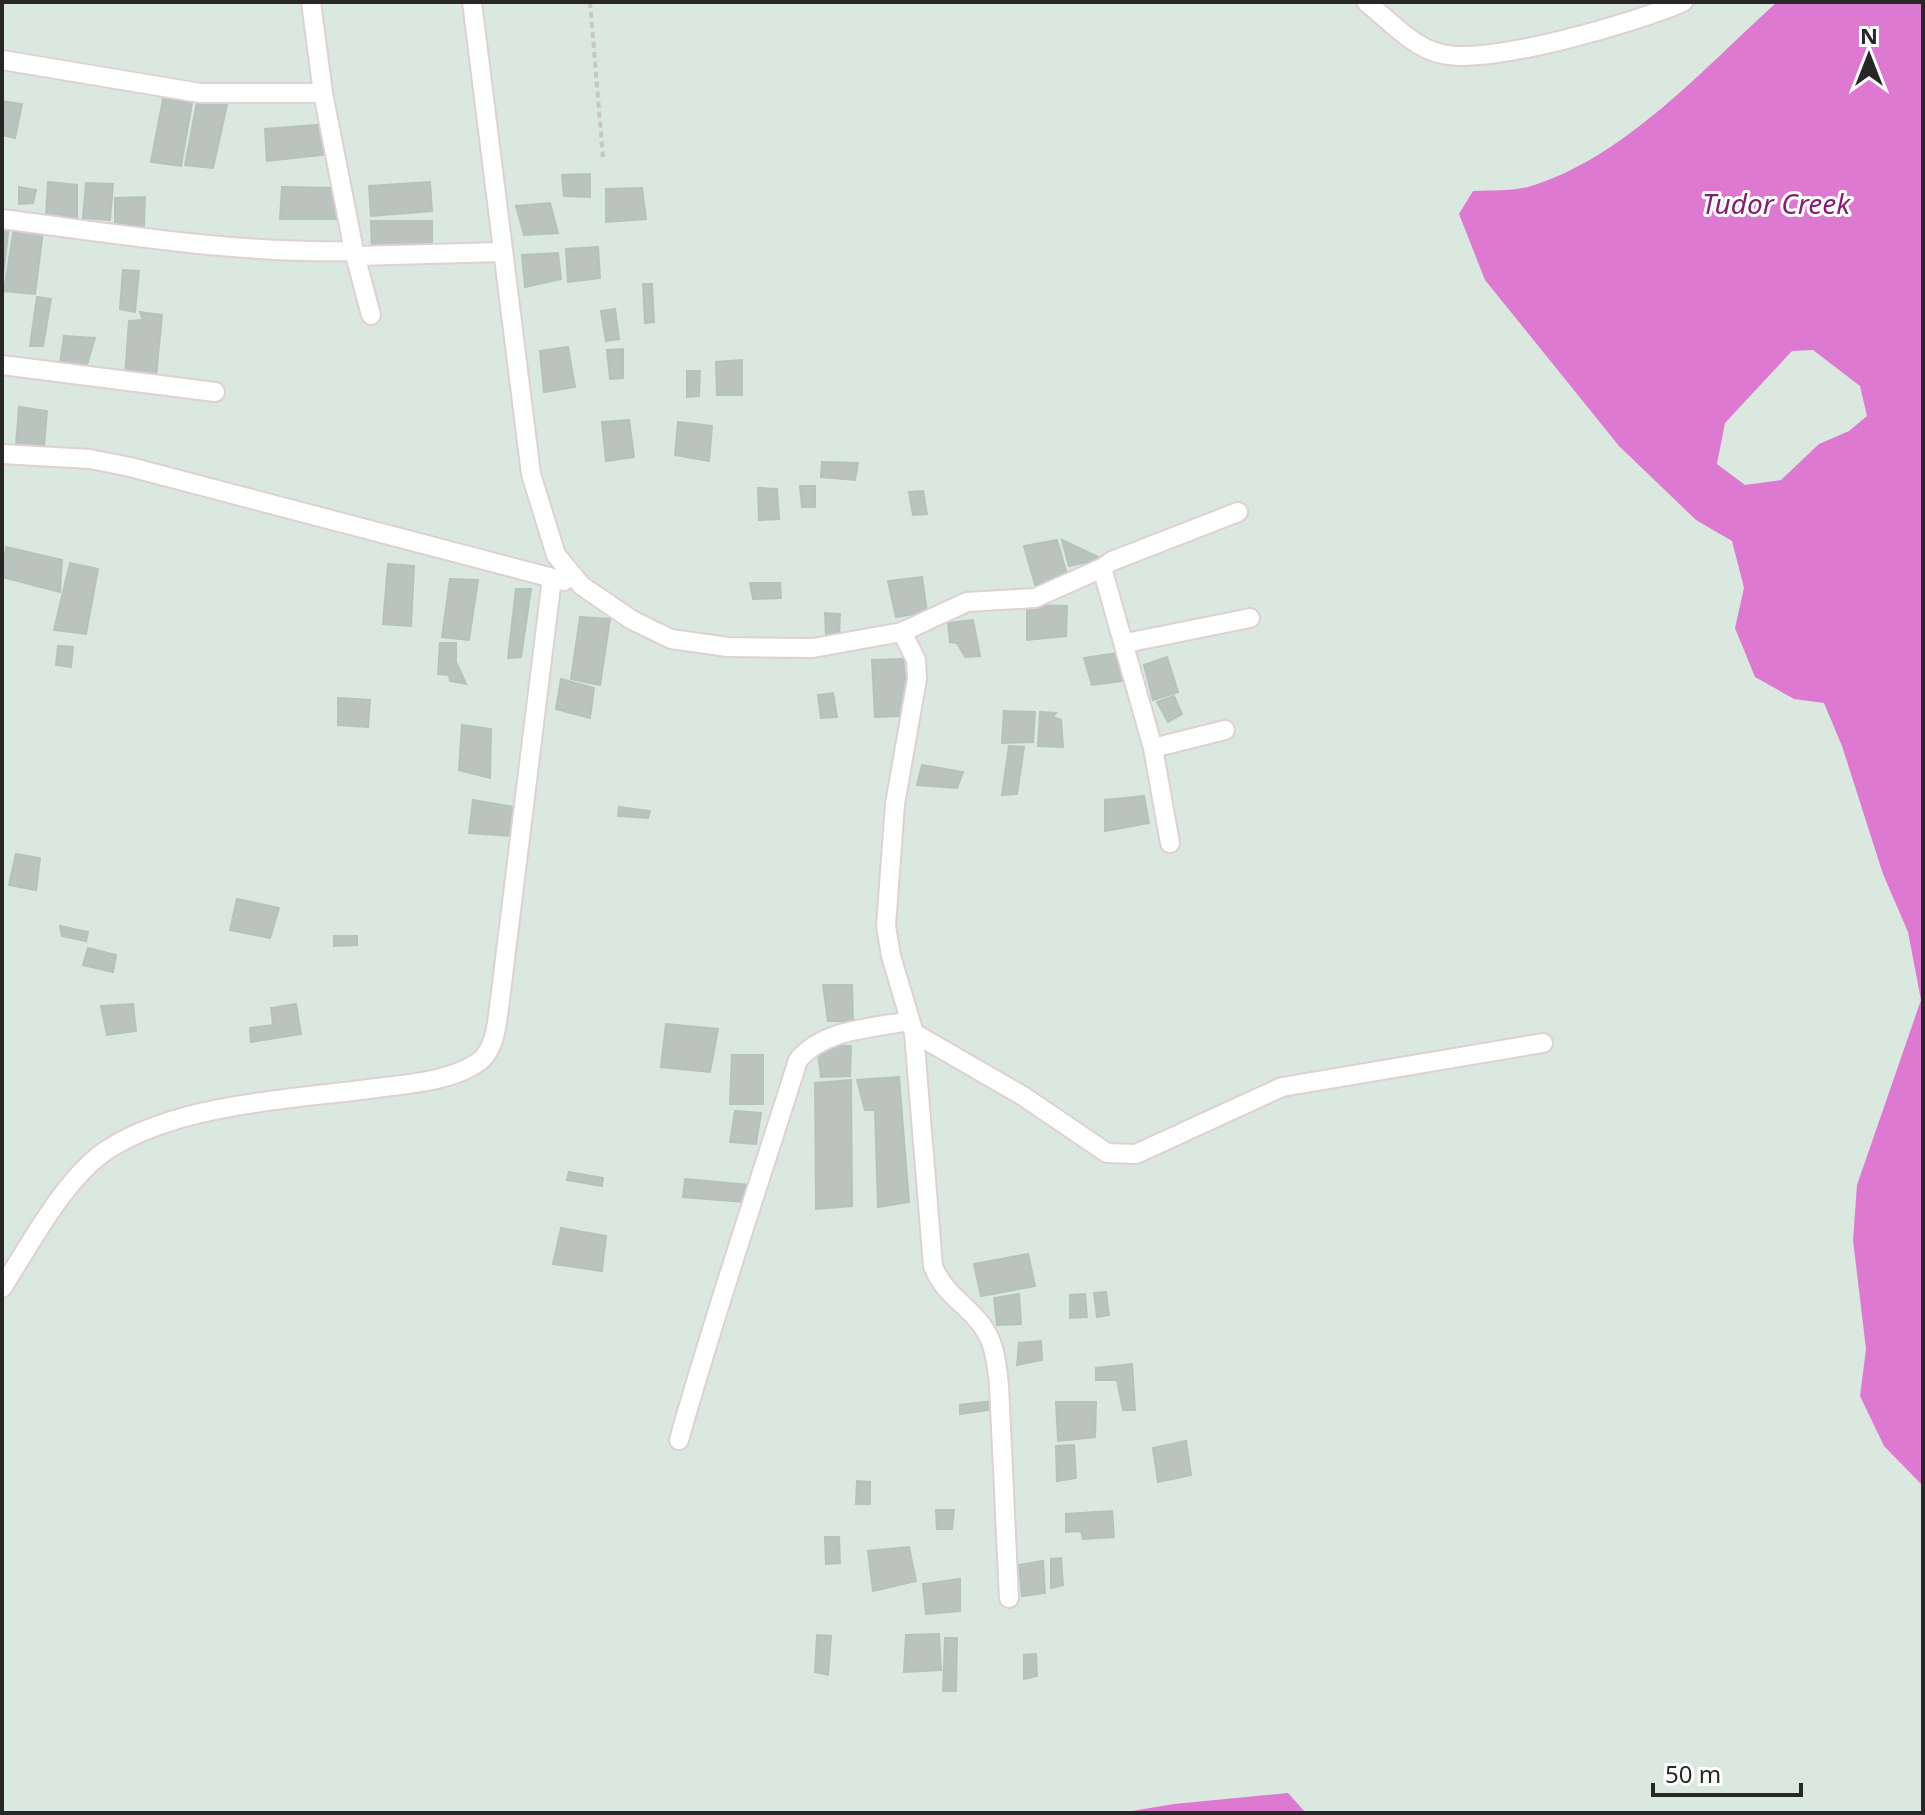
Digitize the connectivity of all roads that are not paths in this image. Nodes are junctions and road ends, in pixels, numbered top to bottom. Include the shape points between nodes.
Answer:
1 (311, 2) edge
2 (472, 2) edge
3 (1366, 2) edge
4 (1683, 2) edge
5 (2, 60) edge
6 (323, 93) junction
7 (2, 219) edge
8 (501, 252) junction
9 (355, 253) junction
10 (371, 315) dead end
11 (2, 365) edge
12 (215, 392) dead end
13 (2, 454) edge
14 (1238, 512) dead end
15 (1102, 568) junction
16 (552, 578) junction
17 (582, 586) junction
18 (1250, 618) dead end
19 (902, 632) junction
20 (1126, 643) junction
21 (1225, 730) dead end
22 (1153, 748) junction
23 (1170, 843) dead end
24 (912, 1027) junction
25 (1543, 1043) dead end
26 (2, 1288) edge
27 (679, 1440) dead end
28 (1009, 1598) dead end

1 - 6 street
2 - 8 street
3 - 4 street via 1422,47 1460,56 1520,50
5 - 6 street via 200,93
6 - 9 street
7 - 9 street via 257,251
8 - 9 street
8 - 17 street via 531,474 556,555
9 - 10 street
11 - 12 street
13 - 16 street via 130,467
14 - 15 street
15 - 19 street via 1035,598 967,602
15 - 20 street
16 - 17 street
16 - 26 street via 497,1026 484,1057 453,1073 415,1082 248,1105 135,1135 107,1149 65,1193
17 - 19 street via 671,639 728,647 813,648
18 - 20 street
19 - 24 street via 916,660 917,679 895,804 886,926
20 - 22 street
21 - 22 street
22 - 23 street
24 - 25 street via 1119,1156 1136,1154 1282,1087
24 - 27 street via 833,1036 809,1047 798,1060 718,1302
24 - 28 street via 933,1266 953,1298 985,1328 994,1350

